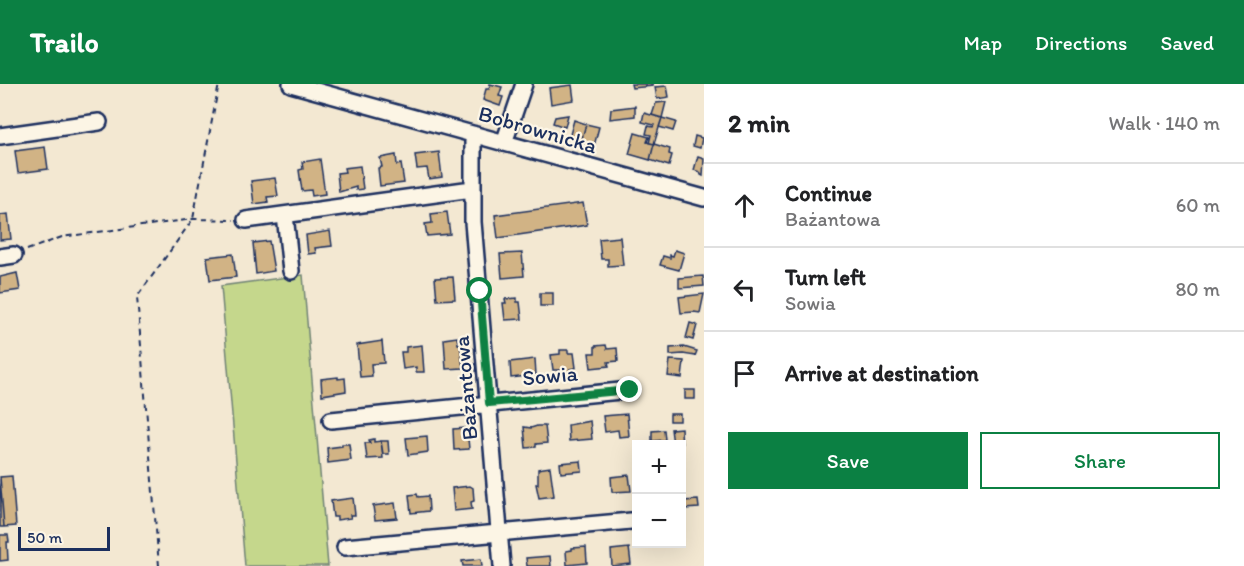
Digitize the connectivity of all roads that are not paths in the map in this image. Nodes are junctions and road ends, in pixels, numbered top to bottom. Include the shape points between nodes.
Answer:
1 (291, 84) edge
2 (524, 84) edge
3 (99, 122) dead end
4 (473, 134) junction
5 (0, 136) edge
6 (504, 143) junction
7 (472, 189) junction
8 (704, 198) edge
9 (285, 215) junction
10 (246, 220) road end
11 (291, 271) dead end
12 (630, 390) dead end
13 (489, 403) junction
14 (331, 420) dead end
15 (632, 521) dead end
16 (499, 534) junction
17 (345, 547) dead end
18 (502, 566) edge

1 - 4 street, Bobrownicka
2 - 6 street
3 - 5 street
4 - 6 street, Bobrownicka
4 - 7 street, Bażantowa
6 - 8 street, Bobrownicka
7 - 9 street
7 - 13 street, Bażantowa
9 - 10 street
9 - 11 street
12 - 13 street, Sowia
13 - 14 street, Sowia
13 - 16 street, Bażantowa
15 - 16 street
16 - 17 street
16 - 18 street, Bażantowa

